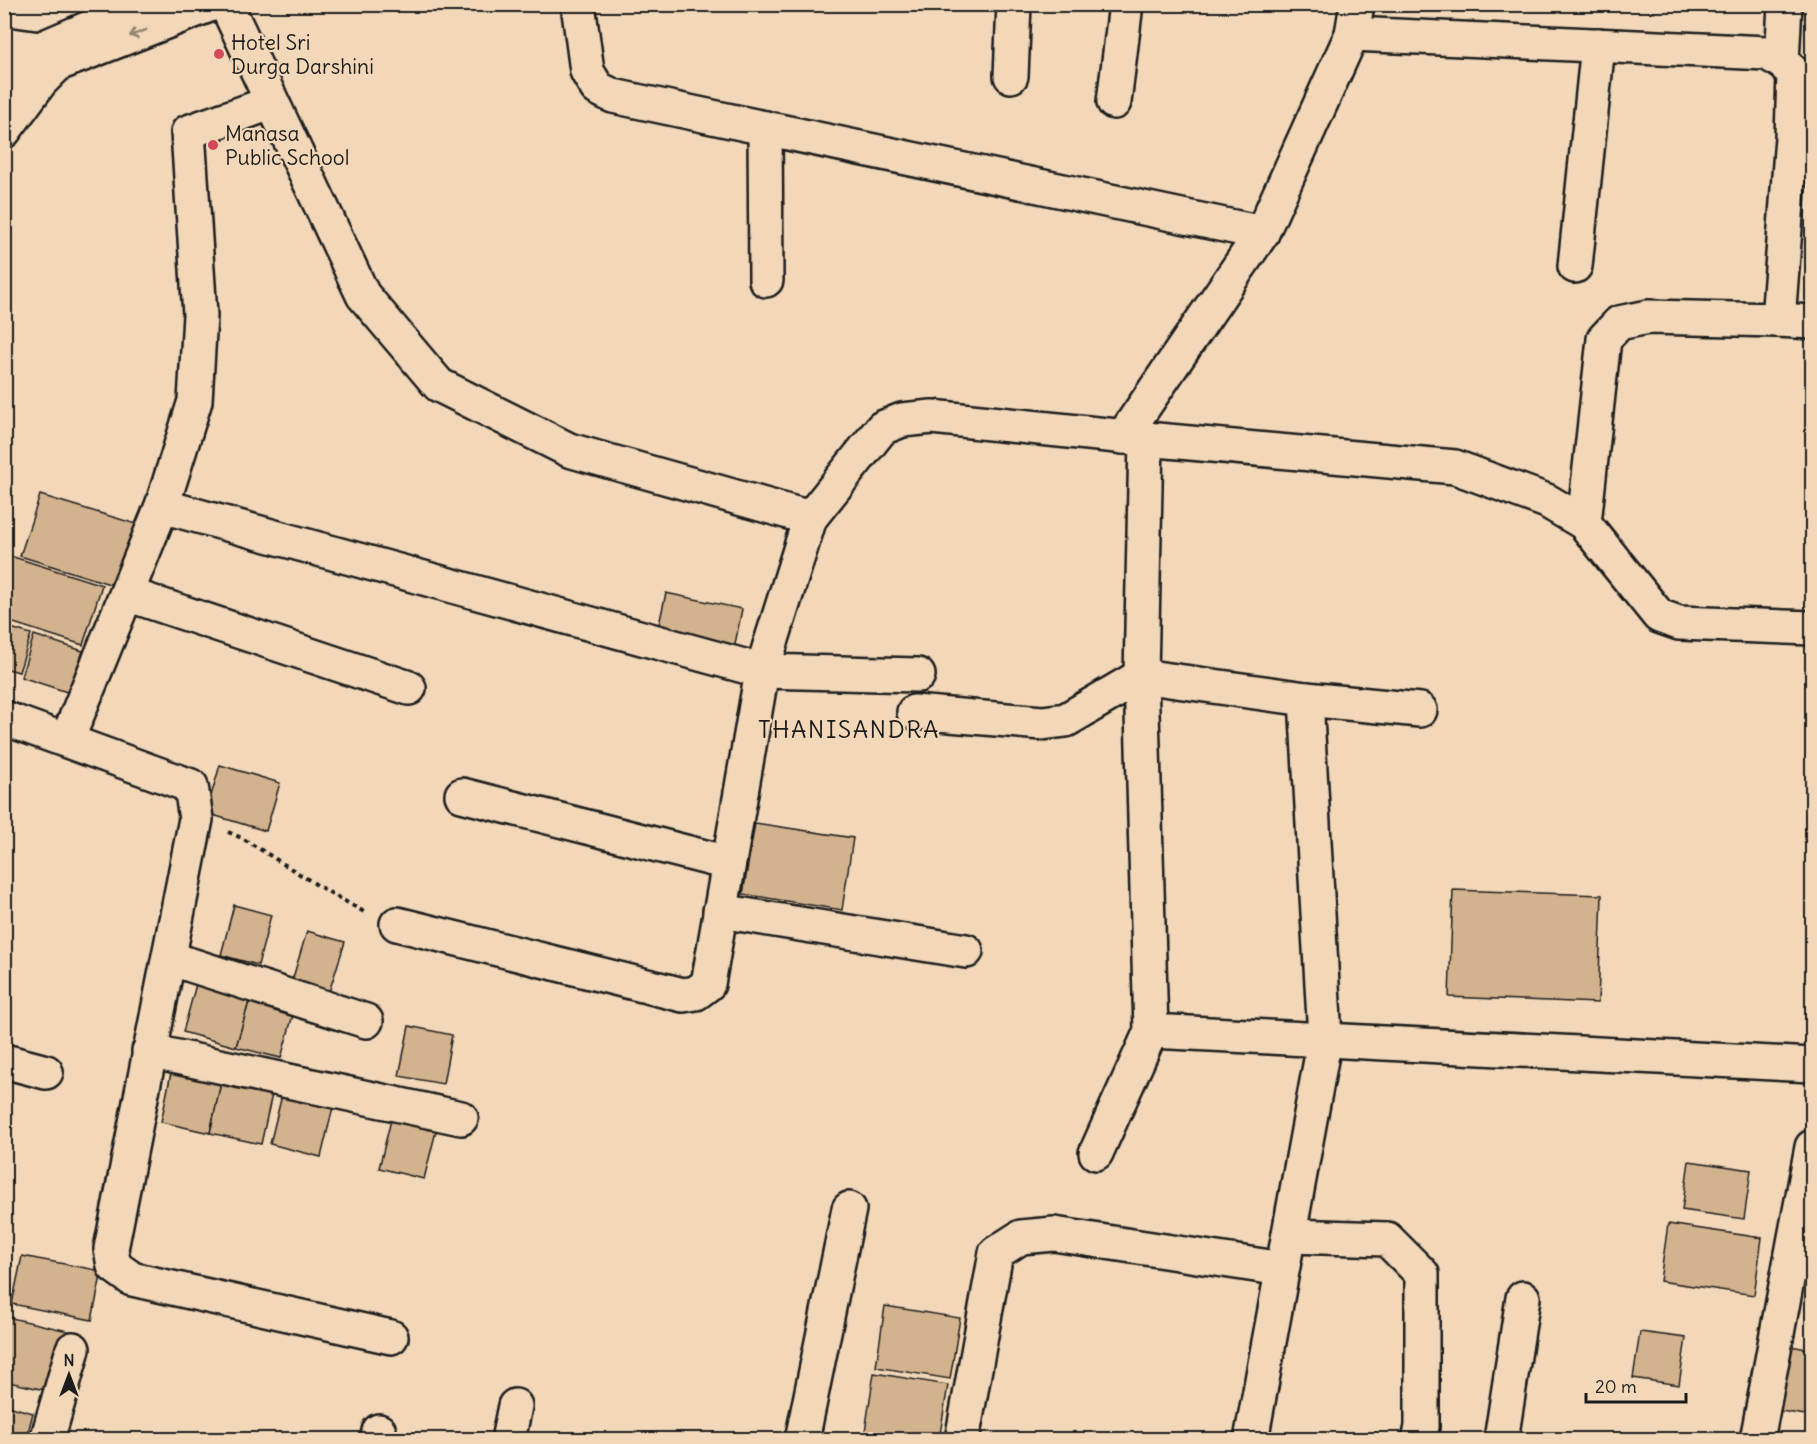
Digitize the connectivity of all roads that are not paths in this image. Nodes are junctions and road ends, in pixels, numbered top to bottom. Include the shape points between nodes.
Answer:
1 (145, 4) edge
2 (212, 4) edge
3 (226, 4) edge
4 (578, 4) edge
5 (1014, 4) edge
6 (1126, 4) edge
7 (1785, 4) edge
8 (1354, 19) edge
9 (4, 44) edge
10 (1598, 45) junction
11 (49, 56) junction
12 (1782, 62) junction
13 (1011, 76) dead end
14 (4, 82) edge
15 (1114, 102) dead end
16 (271, 103) junction
17 (765, 128) junction
18 (4, 131) edge
19 (1802, 138) edge
20 (1262, 233) junction
21 (1575, 266) dead end
22 (766, 280) dead end
23 (1778, 320) junction
24 (1812, 322) edge
25 (1134, 438) junction
26 (162, 506) junction
27 (810, 518) junction
28 (1584, 523) junction
29 (127, 594) junction
30 (1812, 628) edge
31 (762, 671) junction
32 (918, 675) dead end
33 (1141, 676) junction
34 (408, 688) dead end
35 (1306, 699) junction
36 (1420, 711) dead end
37 (914, 712) dead end
38 (4, 718) edge
39 (67, 740) junction
40 (462, 795) dead end
41 (728, 863) junction
42 (720, 911) junction
43 (397, 924) road end
44 (966, 951) dead end
45 (169, 958) junction
46 (366, 1021) dead end
47 (1150, 1031) junction
48 (1325, 1038) junction
49 (149, 1051) junction
50 (4, 1061) edge
51 (1812, 1065) edge
52 (46, 1072) dead end
53 (461, 1118) dead end
54 (1812, 1148) edge
55 (1096, 1153) dead end
56 (849, 1209) dead end
57 (1289, 1236) junction
58 (1282, 1269) junction
59 (1523, 1298) dead end
60 (391, 1337) dead end
61 (73, 1349) dead end
62 (515, 1406) dead end
63 (47, 1440) edge
64 (508, 1440) edge
65 (802, 1440) edge
66 (962, 1440) edge
67 (1251, 1440) edge
68 (1419, 1440) edge
69 (1501, 1440) edge
70 (1756, 1440) edge

1 - 11 street
2 -> 11 street
3 - 16 street
4 - 17 street via 587,71 597,88 613,96
5 - 13 street
6 - 15 street
7 - 12 street
8 - 10 street
8 - 20 street
9 - 11 street
10 - 12 street via 1767,53
10 - 21 street
11 - 14 street
11 - 18 street via 41,81
12 - 19 street via 1794,73
16 - 26 street via 188,132 200,315 195,401
16 - 27 street via 363,295 439,385 569,450
17 - 20 street
17 - 22 street
19 - 23 street
20 - 25 street
23 - 24 street
23 - 28 street via 1648,317 1619,323 1611,331 1604,339
25 - 27 street via 932,417 902,420 882,428
25 - 28 street via 1455,467 1547,501
25 - 33 street
26 - 29 street
26 - 31 street
27 - 31 street
28 - 30 street via 1659,616 1679,623
29 - 34 street
29 - 39 street
31 - 32 street
31 - 41 street
33 - 35 street
33 - 37 street via 1066,720 1042,723
33 - 47 street
35 - 36 street
35 - 48 street
38 - 39 street
39 - 45 street via 191,786 196,819
40 - 41 street
41 - 42 street
42 - 43 street via 708,984 696,993 683,995
42 - 44 street
45 - 46 street
45 - 49 street
47 - 48 street
47 - 55 street
48 - 51 street
48 - 57 street
49 - 53 street
49 - 60 street via 111,1249 114,1266 132,1279
50 - 52 street
54 - 70 street
56 - 65 street
57 - 58 street
57 - 68 street via 1387,1239 1422,1274
58 - 66 street via 1054,1234 1021,1237 996,1253
58 - 67 street
59 - 69 street
61 - 63 street
62 - 64 street

